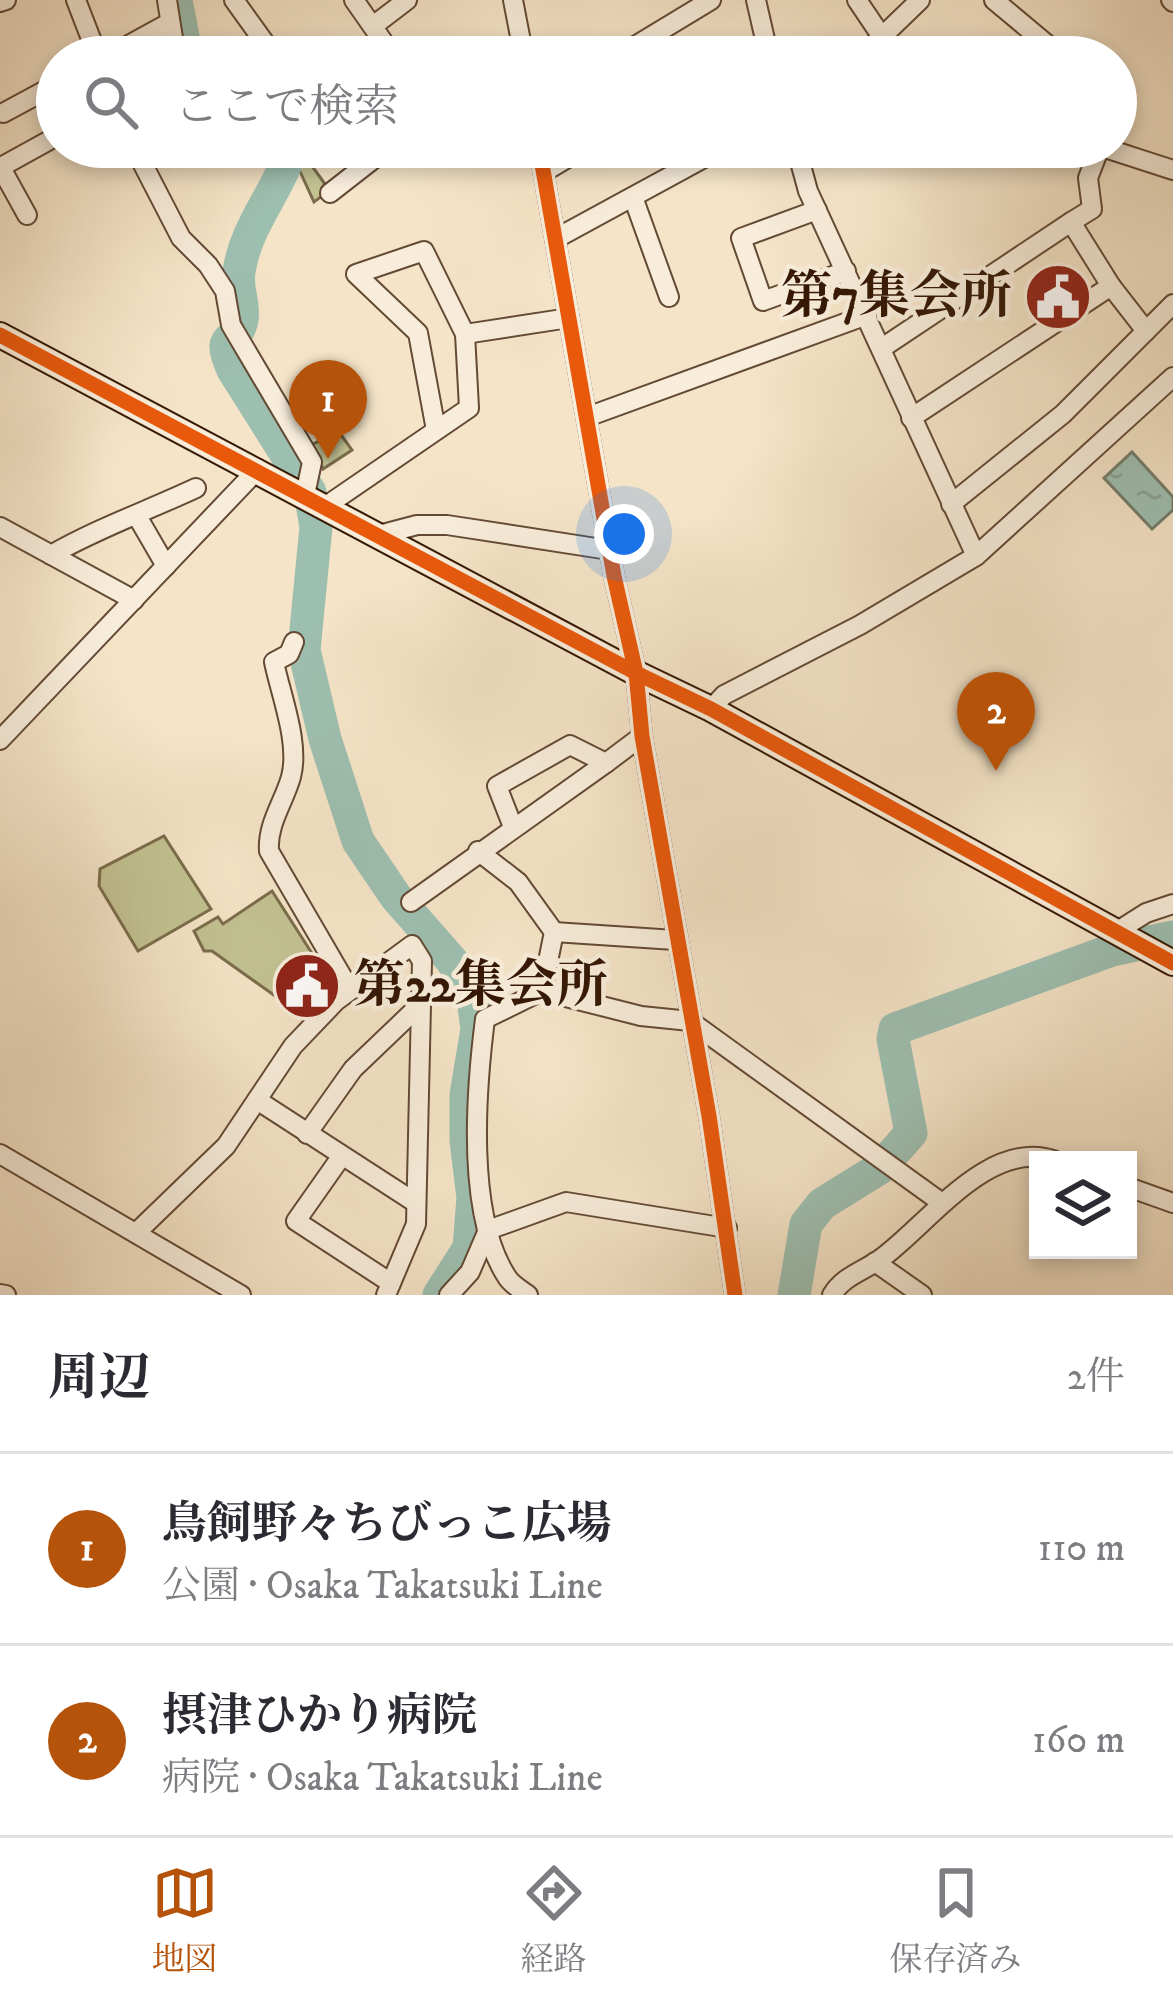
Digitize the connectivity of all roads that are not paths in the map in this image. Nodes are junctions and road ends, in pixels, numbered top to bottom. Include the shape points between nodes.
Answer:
1 (76, 0) edge
2 (167, 0) edge
3 (234, 0) edge
4 (354, 0) edge
5 (407, 0) edge
6 (513, 0) edge
7 (711, 0) edge
8 (756, 0) edge
9 (857, 0) edge
10 (920, 0) edge
11 (994, 0) edge
12 (169, 23) junction
13 (373, 26) junction
14 (93, 36) edge
15 (144, 36) edge
16 (172, 36) edge
17 (260, 36) edge
18 (380, 36) edge
19 (520, 36) edge
20 (651, 36) edge
21 (765, 36) edge
22 (881, 36) edge
23 (883, 36) edge
24 (1037, 36) edge
25 (36, 95) edge
26 (3, 113) dead end
27 (36, 147) edge
28 (1137, 158) edge
29 (0, 167) edge
30 (146, 168) edge
31 (351, 168) edge
32 (543, 168) edge
33 (551, 168) edge
34 (686, 168) edge
35 (803, 168) edge
36 (1092, 168) edge
37 (1173, 170) edge
38 (544, 172) junction
39 (330, 193) dead end
40 (633, 197) junction
41 (817, 210) junction
42 (27, 215) dead end
43 (1071, 222) junction
44 (555, 239) junction
45 (845, 271) junction
46 (1111, 286) junction
47 (669, 297) dead end
48 (1173, 304) edge
49 (867, 315) junction
50 (569, 318) junction
51 (1146, 332) junction
52 (465, 334) junction
53 (0, 335) edge
54 (882, 348) junction
55 (1173, 377) edge
56 (587, 417) junction
57 (911, 418) junction
58 (436, 430) junction
59 (258, 469) junction
60 (196, 488) dead end
61 (316, 501) junction
62 (951, 504) junction
63 (137, 516) junction
64 (0, 527) edge
65 (379, 535) junction
66 (609, 550) junction
67 (51, 555) junction
68 (976, 556) junction
69 (166, 566) junction
70 (134, 600) junction
71 (294, 643) dead end
72 (636, 673) junction
73 (711, 709) junction
74 (642, 736) junction
75 (0, 740) edge
76 (606, 764) junction
77 (513, 827) junction
78 (478, 851) junction
79 (411, 902) dead end
80 (1173, 904) edge
81 (554, 932) junction
82 (1120, 934) junction
83 (675, 940) junction
84 (1163, 957) edge
85 (350, 990) junction
86 (542, 991) junction
87 (421, 1004) junction
88 (690, 1021) junction
89 (257, 1100) junction
90 (307, 1134) junction
91 (0, 1154) edge
92 (1029, 1155) edge
93 (341, 1157) junction
94 (1137, 1190) edge
95 (416, 1203) junction
96 (942, 1203) junction
97 (1173, 1203) edge
98 (727, 1228) junction
99 (488, 1230) junction
100 (137, 1232) junction
101 (875, 1262) junction
102 (389, 1289) edge
103 (241, 1295) edge
104 (449, 1295) edge
105 (528, 1295) edge
106 (735, 1295) edge
107 (832, 1295) edge
108 (922, 1295) edge

1 - 14 street
2 - 12 street
3 - 17 street
4 - 13 street
5 - 13 street
6 - 19 street
7 - 20 street
8 - 21 street
9 - 22 street
10 - 23 street
11 - 24 street
12 - 15 street
12 - 16 street
13 - 18 street
25 - 26 street
27 - 29 street
28 - 37 street
29 - 42 street
30 - 61 street via 181,238 225,291 235,332 312,462
31 - 39 street
32 - 38 street
33 - 38 street
34 - 40 street
35 - 41 street
36 - 43 street via 1092,209
38 - 44 street
40 - 44 street
40 - 47 street
41 - 45 street
41 - 45 street via 741,238 763,301
43 - 46 street
43 - 54 street
44 - 50 street
45 - 49 street
46 - 51 street
46 - 57 street
48 - 51 street
49 - 54 street
49 - 56 street
50 - 52 street
50 - 56 street
51 - 62 street via 1063,414
52 - 58 street via 469,408
52 - 58 street via 424,250 356,274 418,333
53 - 59 main road
54 - 57 street
55 - 68 street
56 - 66 street
57 - 62 street
58 - 61 street
59 - 61 main road
59 - 69 street
60 - 63 street
61 - 65 main road
62 - 68 street
63 - 67 street
63 - 69 street
64 - 67 street
65 - 66 street via 447,525
65 - 72 main road
66 - 72 street
67 - 70 street
68 - 73 street
69 - 70 street
70 - 75 street
71 - 85 street via 274,662 293,752 269,851
72 - 73 main road
72 - 74 street
73 - 82 main road
74 - 76 street
74 - 83 street
76 - 77 street
76 - 77 street via 570,745 497,786
77 - 78 street
78 - 79 street
78 - 81 street via 518,882
80 - 82 street
81 - 83 street
81 - 86 street
82 - 84 main road
83 - 88 street
85 - 87 street via 412,945 422,961
85 - 89 street via 293,1046
86 - 88 street
86 - 99 street via 485,1019 475,1116
87 - 90 street via 353,1069
87 - 95 street
88 - 96 street
88 - 98 street
89 - 90 street
89 - 100 street via 226,1145
90 - 93 street
91 - 100 street
92 - 96 street
93 - 95 street
93 - 102 street via 296,1221
94 - 97 street
95 - 102 street via 416,1224
96 - 101 street
98 - 99 street via 566,1202
98 - 106 street
99 - 104 street via 470,1272
99 - 105 street via 507,1280
100 - 103 street
101 - 107 street
101 - 108 street

